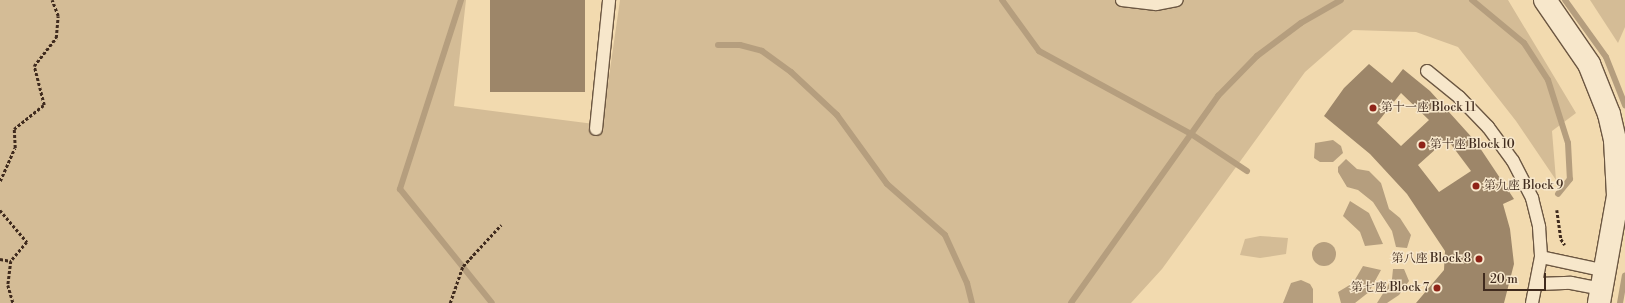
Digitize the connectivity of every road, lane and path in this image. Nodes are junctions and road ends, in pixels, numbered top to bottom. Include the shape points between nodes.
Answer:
1 (52, 0) edge
2 (609, 0) edge
3 (1122, 0) edge
4 (1177, 0) edge
5 (1545, 0) edge
6 (1426, 71) dead end
7 (596, 129) dead end
8 (0, 181) edge
9 (0, 210) edge
10 (1557, 210) dead end
11 (501, 225) dead end
12 (1568, 250) dead end
13 (1541, 257) junction
14 (0, 259) edge
15 (11, 261) junction
16 (1538, 284) junction
17 (1603, 288) edge
18 (13, 303) edge
19 (450, 303) edge
20 (1532, 303) edge

1 - 8 path via 58,16 56,38 34,66 44,104 14,129 15,148
2 - 7 lane
3 - 4 lane via 1156,4
5 - 17 street via 1589,64 1610,120 1618,166 1618,196
6 - 13 lane via 1464,102 1488,127 1513,161 1532,198 1539,227
9 - 15 path via 27,242
10 - 12 path via 1560,239
11 - 19 path via 463,266
13 - 16 lane
13 - 17 lane
14 - 15 path
15 - 18 path via 8,285
16 - 17 lane via 1571,283
16 - 20 lane

